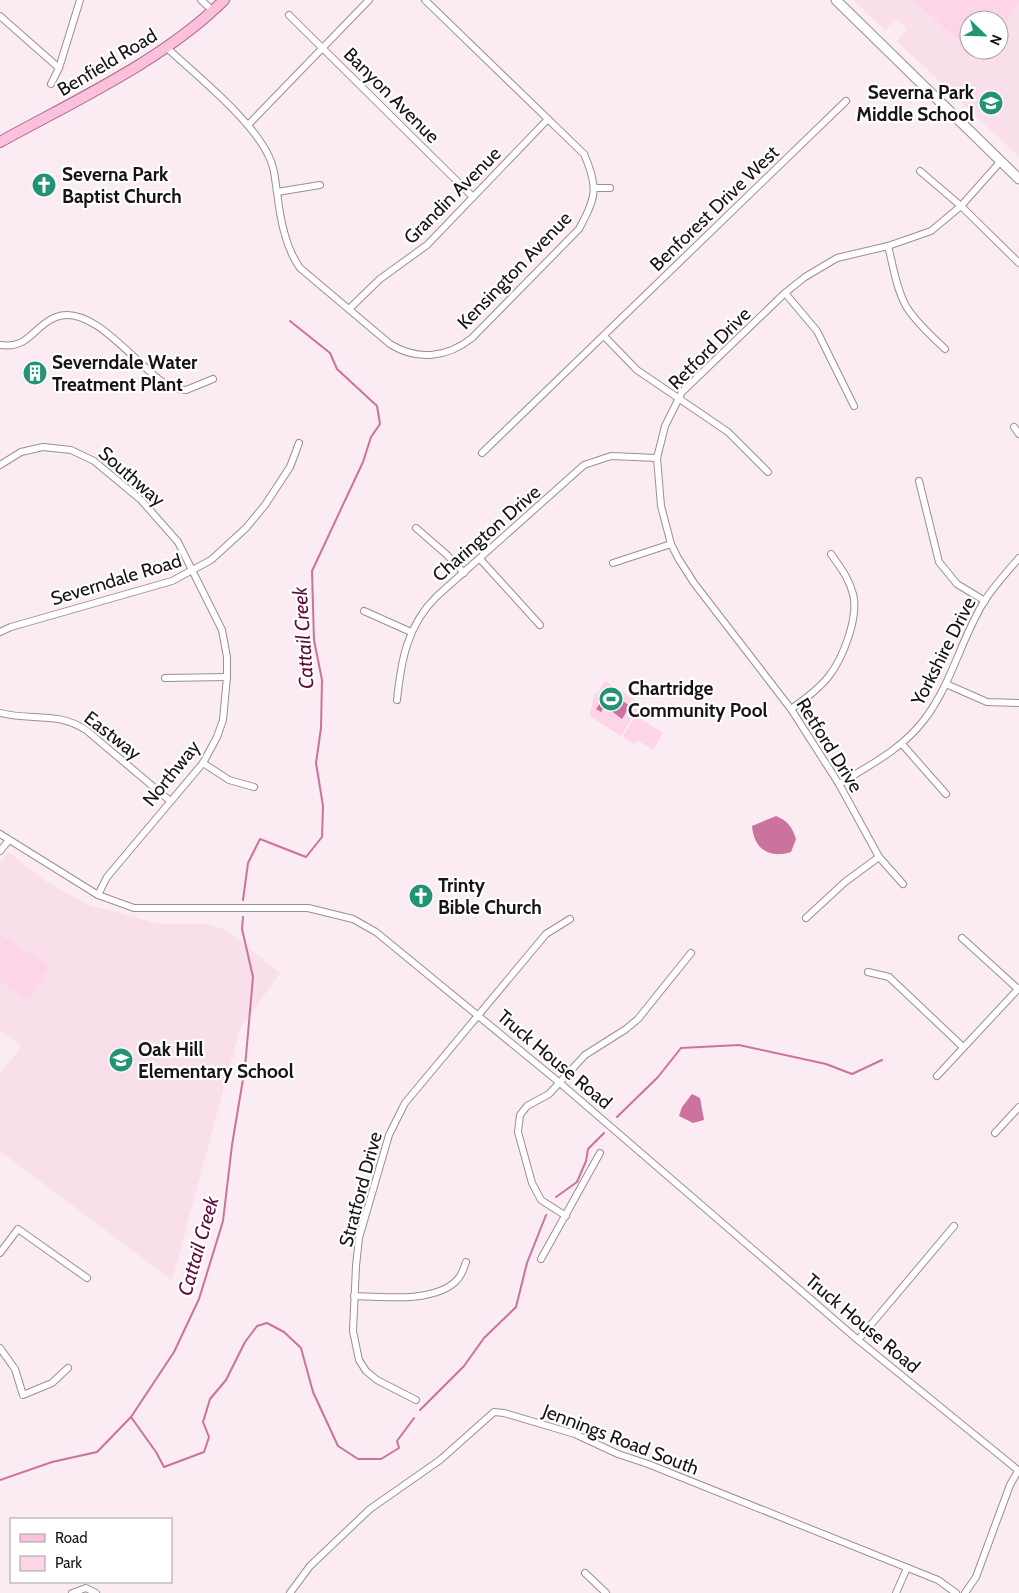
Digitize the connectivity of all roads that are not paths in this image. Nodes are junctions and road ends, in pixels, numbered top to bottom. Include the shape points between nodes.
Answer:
1 (80, 0) edge
2 (201, 0) edge
3 (224, 0) edge
4 (369, 0) edge
5 (425, 0) edge
6 (836, 0) edge
7 (213, 11) junction
8 (289, 15) dead end
9 (0, 16) edge
10 (167, 48) junction
11 (324, 48) junction
12 (59, 68) junction
13 (51, 84) dead end
14 (846, 101) dead end
15 (548, 119) junction
16 (248, 125) junction
17 (0, 141) edge
18 (1001, 161) junction
19 (920, 171) dead end
20 (1019, 179) edge
21 (320, 185) dead end
22 (595, 188) junction
23 (610, 188) dead end
24 (277, 192) junction
25 (473, 197) junction
26 (961, 206) junction
27 (888, 246) junction
28 (1019, 263) edge
29 (785, 293) junction
30 (350, 308) junction
31 (604, 336) junction
32 (0, 345) edge
33 (945, 349) dead end
34 (213, 379) dead end
35 (678, 399) junction
36 (854, 406) dead end
37 (1014, 427) dead end
38 (1019, 434) edge
39 (299, 443) dead end
40 (482, 453) dead end
41 (657, 458) junction
42 (0, 465) edge
43 (768, 472) dead end
44 (919, 481) dead end
45 (416, 528) dead end
46 (671, 544) junction
47 (831, 554) dead end
48 (1019, 558) edge
49 (480, 559) junction
50 (613, 563) dead end
51 (194, 570) junction
52 (464, 573) junction
53 (984, 601) junction
54 (364, 611) dead end
55 (540, 625) dead end
56 (0, 632) edge
57 (411, 632) junction
58 (165, 678) dead end
59 (228, 678) junction
60 (946, 684) junction
61 (397, 700) dead end
62 (1019, 703) edge
63 (791, 709) junction
64 (0, 713) edge
65 (902, 744) junction
66 (203, 763) junction
67 (839, 784) junction
68 (254, 787) dead end
69 (946, 794) dead end
70 (169, 800) junction
71 (0, 834) edge
72 (9, 840) junction
73 (0, 851) edge
74 (879, 857) junction
75 (903, 884) dead end
76 (98, 895) junction
77 (806, 918) dead end
78 (570, 920) dead end
79 (962, 938) dead end
80 (691, 953) dead end
81 (868, 972) dead end
82 (1019, 989) edge
83 (480, 1015) junction
84 (963, 1047) junction
85 (937, 1076) dead end
86 (560, 1083) junction
87 (1019, 1107) edge
88 (995, 1133) dead end
89 (600, 1153) dead end
90 (566, 1216) junction
91 (954, 1226) dead end
92 (0, 1253) edge
93 (541, 1259) dead end
94 (466, 1262) dead end
95 (87, 1278) dead end
96 (354, 1296) junction
97 (858, 1340) junction
98 (0, 1348) edge
99 (68, 1368) dead end
100 (416, 1400) dead end
101 (1019, 1471) edge
102 (907, 1568) junction
103 (585, 1573) dead end
104 (72, 1593) edge
105 (96, 1593) edge
106 (290, 1593) edge
107 (606, 1593) edge
108 (896, 1593) edge
109 (956, 1593) edge
110 (966, 1593) edge

1 - 12 street
2 - 7 street
3 - 7 main road, Benfield Road
4 - 11 street
5 - 15 street
6 - 18 main road
7 - 10 main road, Benfield Road
8 - 11 street, Banyon Avenue
9 - 12 street
10 - 16 street
10 - 17 main road, Benfield Road
11 - 16 street
11 - 25 street, Banyon Avenue
12 - 13 street
14 - 31 street, Benforest Drive West
15 - 22 street via 584,154
15 - 25 street, Grandin Avenue
16 - 24 street via 271,160
18 - 20 main road
18 - 26 street, Retford Drive
19 - 26 street
21 - 24 street
22 - 23 street
22 - 30 street, Kensington Avenue via 589,209 578,229 464,344 432,356 406,352 371,329
24 - 30 street via 295,261 305,273
25 - 30 street, Grandin Avenue via 427,245 380,279
26 - 27 street, Retford Drive via 931,231
26 - 28 street
27 - 29 street, Retford Drive via 837,258
27 - 33 street via 906,305 915,319
29 - 35 street, Retford Drive via 694,379
29 - 36 street via 817,331
31 - 35 street via 638,370
31 - 40 street, Benforest Drive West
32 - 34 street via 28,340 53,318 71,314 90,321 171,388 186,390
35 - 41 street, Retford Drive via 665,426
35 - 43 street via 728,432
37 - 38 street
39 - 51 street, Severndale Road via 290,467 246,528 226,548
41 - 46 street, Retford Drive via 658,491
41 - 49 street, Charington Drive via 611,456 584,466
42 - 51 street, Southway via 21,452 43,447 65,449 86,456 157,516 178,542
44 - 53 street via 939,562 957,584
45 - 52 street
46 - 50 street
46 - 63 street, Retford Drive via 694,583
47 - 63 street via 849,582 854,603 853,620 829,676
48 - 53 street, Yorkshire Drive
49 - 52 street, Charington Drive
49 - 55 street
51 - 56 street, Severndale Road via 172,581
51 - 59 street, Northway via 222,630
52 - 57 street, Charington Drive via 427,606
53 - 60 street, Yorkshire Drive
54 - 57 street
57 - 61 street, Charington Drive via 402,662
58 - 59 street
59 - 66 street, Northway via 223,720
60 - 62 street via 987,702
60 - 65 street, Yorkshire Drive via 925,719
63 - 67 street, Retford Drive
64 - 70 street, Eastway via 72,722 86,730
65 - 67 street, Yorkshire Drive
65 - 69 street
66 - 68 street via 229,780
66 - 70 street, Northway
67 - 74 street, Retford Drive
70 - 76 street, Northway via 107,877
71 - 72 street, Truck House Road
72 - 73 street
72 - 76 street, Truck House Road
74 - 75 street, Retford Drive
74 - 77 street via 845,882
76 - 83 street, Truck House Road via 134,908 308,908 353,918 376,932
78 - 83 street, Stratford Drive via 546,934
79 - 82 street
80 - 86 street via 638,1019 585,1055
81 - 84 street via 889,977
82 - 84 street
83 - 86 street, Truck House Road
83 - 96 street, Stratford Drive via 406,1103 393,1126 359,1238
84 - 85 street
86 - 90 street via 523,1110 517,1126 536,1192 547,1205
86 - 97 street, Truck House Road
87 - 88 street
89 - 90 street
90 - 93 street
91 - 97 street
92 - 95 street via 18,1229
94 - 96 street via 457,1280 431,1294 393,1298
96 - 100 street, Stratford Drive via 354,1331 359,1360 377,1380
97 - 101 street, Truck House Road
98 - 99 street via 15,1369 23,1395 52,1383
101 - 110 street via 1010,1485 976,1577
102 - 106 street, Jennings Road South via 575,1434 494,1412 440,1460 370,1509 310,1566
102 - 108 street
102 - 109 street via 938,1580
103 - 107 street
104 - 105 street via 86,1588

